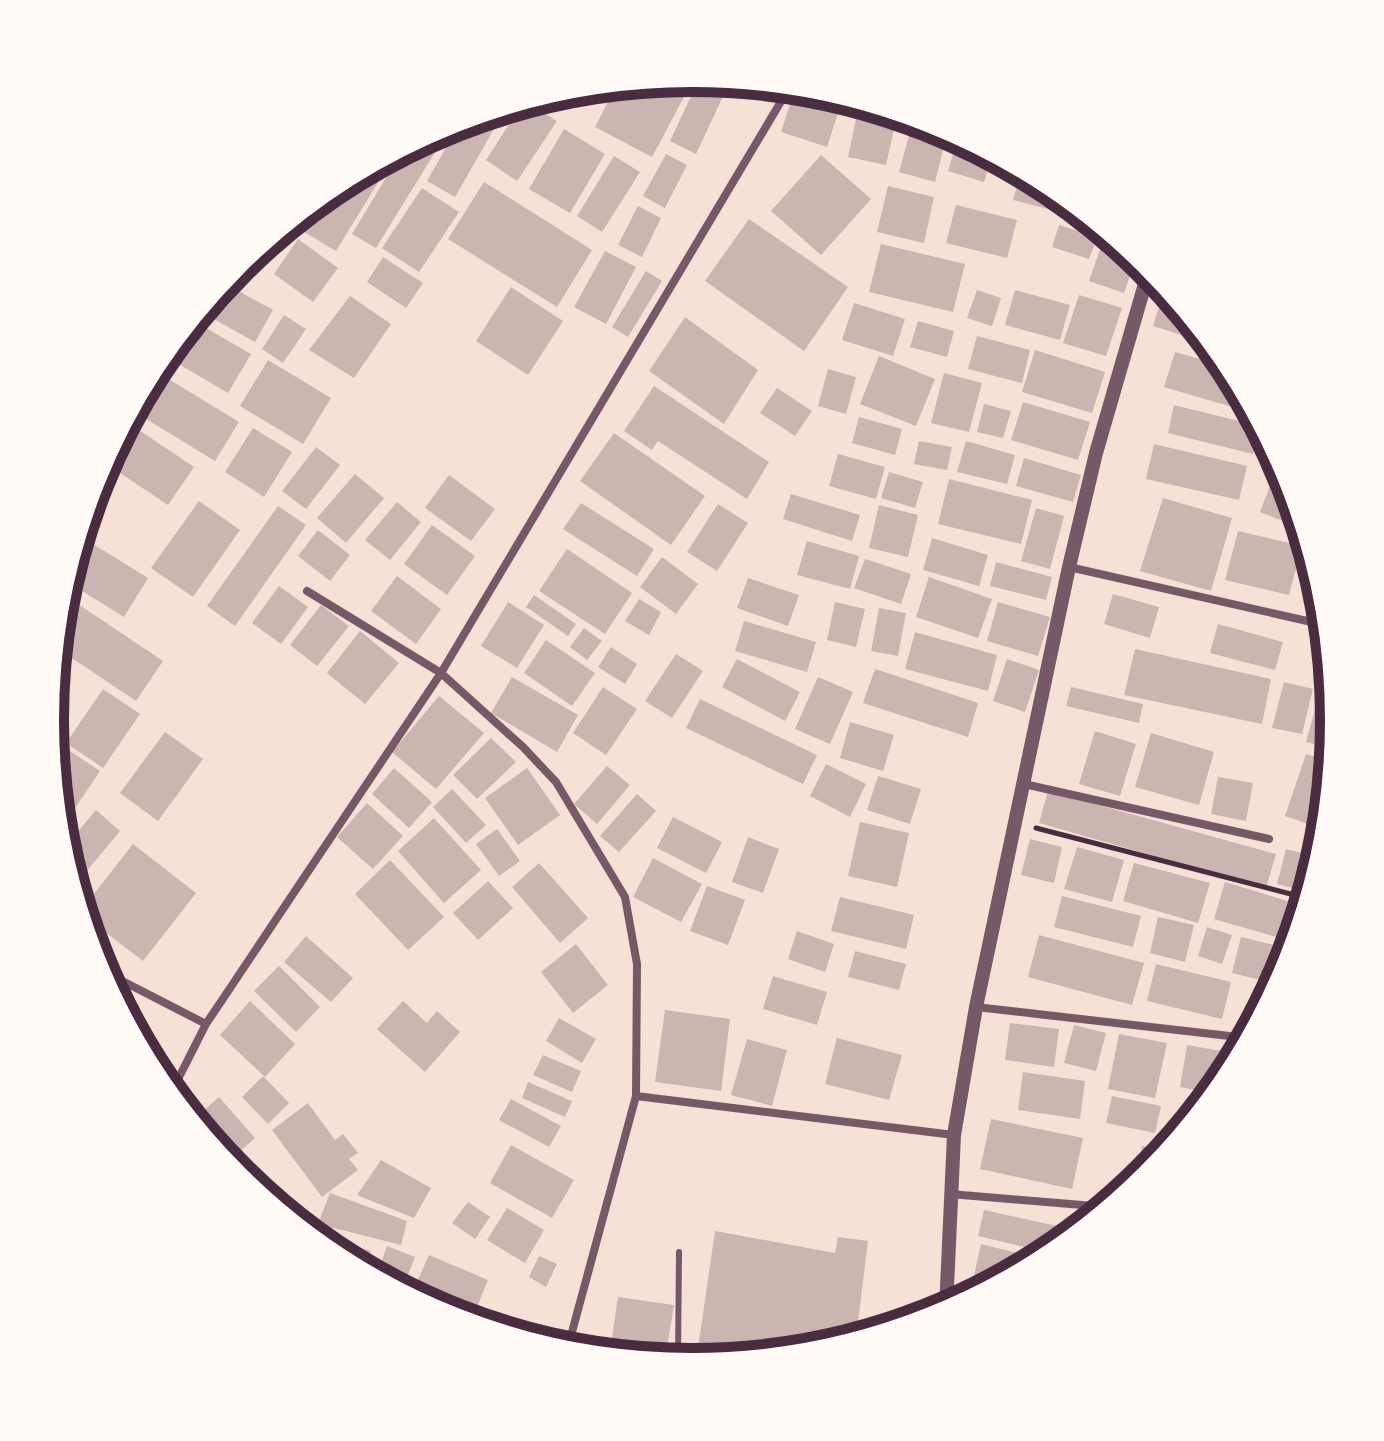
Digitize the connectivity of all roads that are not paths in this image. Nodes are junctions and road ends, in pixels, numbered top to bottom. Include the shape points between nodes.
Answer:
1 (782, 99) edge
2 (1145, 285) edge
3 (1069, 567) junction
4 (307, 591) dead end
5 (1312, 622) edge
6 (441, 673) junction
7 (1024, 784) junction
8 (1269, 839) dead end
9 (121, 980) edge
10 (976, 1007) junction
11 (206, 1024) junction
12 (1235, 1037) edge
13 (178, 1080) edge
14 (636, 1096) junction
15 (954, 1135) junction
16 (950, 1194) junction
17 (1090, 1206) edge
18 (679, 1252) dead end
19 (947, 1295) edge
20 (569, 1336) edge
21 (678, 1348) edge

1 - 6 street
2 - 3 street
3 - 5 street
3 - 7 street
4 - 6 street
6 - 11 street
6 - 14 street via 556,782 625,897 637,964
7 - 8 street
7 - 10 street
9 - 11 street
10 - 12 street
10 - 15 street
11 - 13 street
14 - 15 street
14 - 20 street
15 - 16 street
16 - 17 street
16 - 19 street
18 - 21 lane

